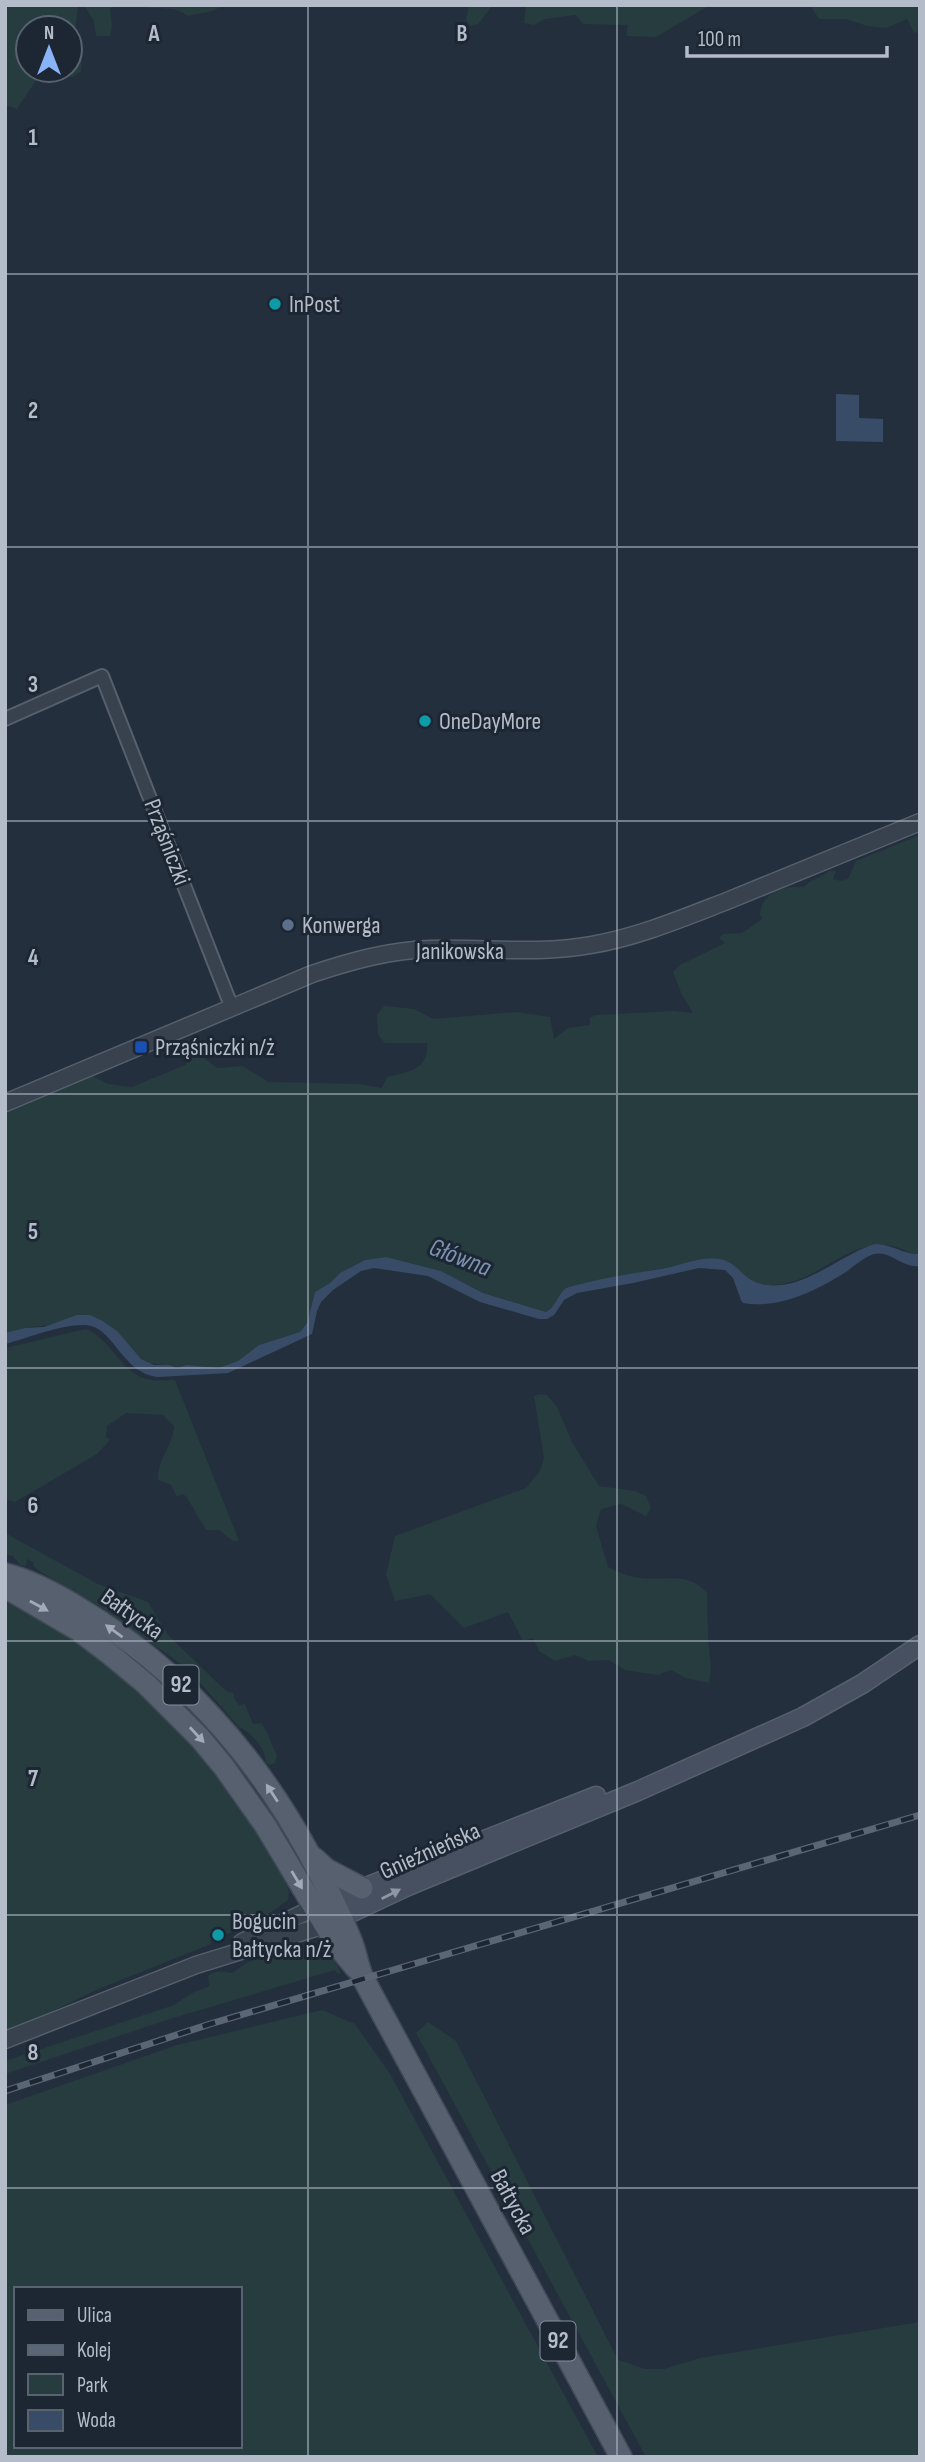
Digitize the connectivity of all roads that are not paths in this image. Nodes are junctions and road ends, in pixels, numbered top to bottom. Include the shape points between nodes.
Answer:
1 (5, 719) edge
2 (920, 822) edge
3 (232, 1008) junction
4 (5, 1103) edge
5 (5, 1574) edge
6 (5, 1587) edge
7 (920, 1645) edge
8 (680, 1770) junction
9 (308, 1851) junction
10 (362, 1888) junction
11 (328, 1913) junction
12 (5, 2040) edge
13 (621, 2457) edge

1 - 3 street, Prząśniczki via 102,676
2 - 3 street, Janikowska via 623,938 538,952 429,948 386,953 312,974
3 - 4 street, Janikowska
9 -> 5 main road, Bałtycka / 92 via 250,1763 175,1679 104,1623 22,1578
6 -> 11 main road, Bałtycka / 92 via 78,1630 162,1699 244,1793
7 - 8 main road, Gnieźnieńska via 803,1717
8 - 10 main road, Gnieźnieńska via 591,1797
11 -> 8 main road, Gnieźnieńska via 408,1886
9 - 10 main road via 326,1869
9 - 11 main road, Bałtycka / 92
10 - 11 main road, Gnieźnieńska
11 - 12 street, Gnieźnieńska
11 - 13 main road, Bałtycka / 92 via 337,1945 360,1971

